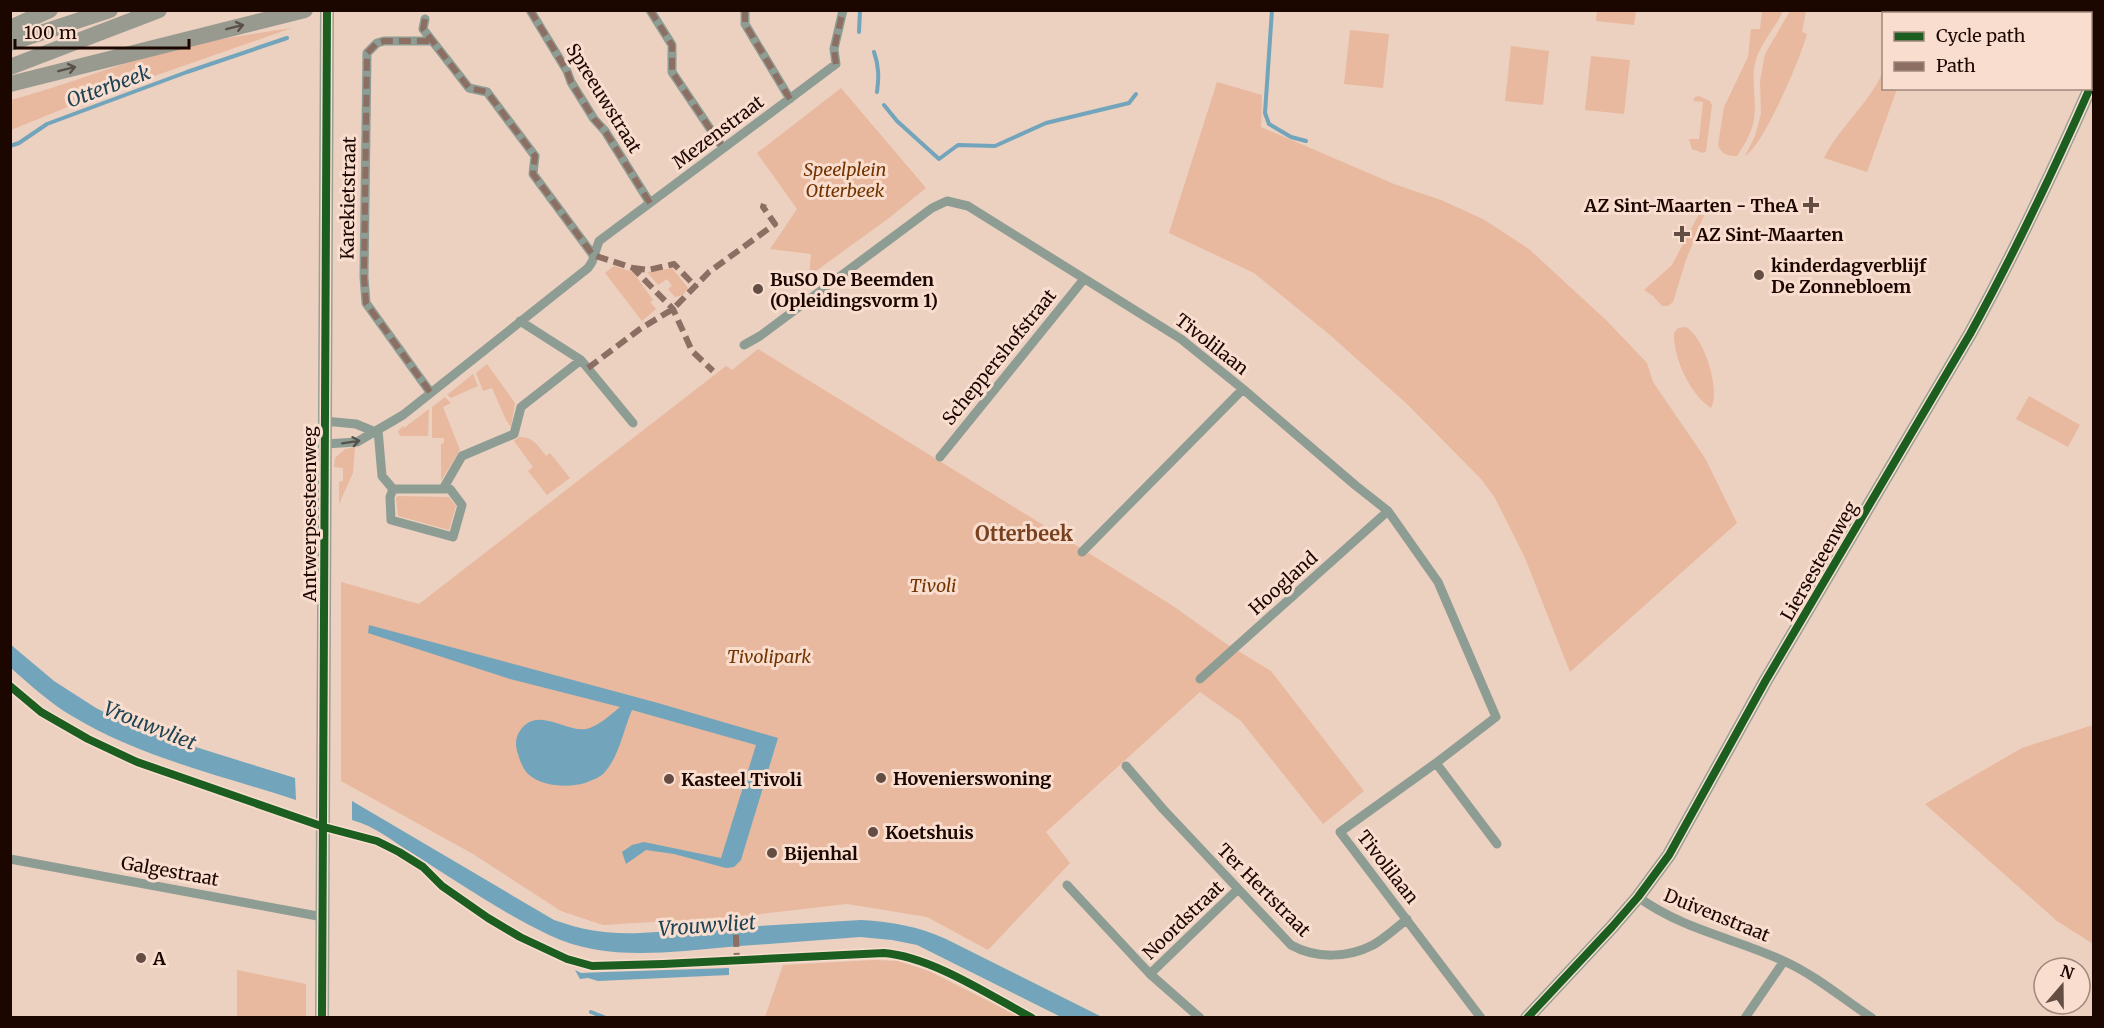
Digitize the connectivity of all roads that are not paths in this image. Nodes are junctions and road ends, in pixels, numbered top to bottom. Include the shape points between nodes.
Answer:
1 (50, 10) edge
2 (110, 10) edge
3 (159, 10) edge
4 (305, 10) edge
5 (327, 10) edge
6 (530, 10) edge
7 (650, 10) edge
8 (745, 10) edge
9 (843, 10) edge
10 (425, 19) dead end
11 (10, 28) edge
12 (432, 41) junction
13 (10, 43) edge
14 (10, 67) edge
15 (10, 84) edge
16 (2089, 90) edge
17 (790, 99) junction
18 (723, 148) junction
19 (650, 203) junction
20 (593, 255) junction
21 (1084, 279) junction
22 (520, 321) junction
23 (744, 345) dead end
24 (581, 360) junction
25 (1243, 388) junction
26 (430, 392) junction
27 (324, 421) junction
28 (633, 423) dead end
29 (376, 430) junction
30 (324, 444) junction
31 (940, 457) dead end
32 (393, 489) junction
33 (443, 489) junction
34 (1388, 511) junction
35 (1082, 552) dead end
36 (1200, 679) dead end
37 (1436, 763) junction
38 (1126, 766) dead end
39 (1497, 844) dead end
40 (10, 859) edge
41 (1067, 885) dead end
42 (1238, 889) junction
43 (1638, 897) junction
44 (323, 917) junction
45 (1407, 919) junction
46 (1784, 961) junction
47 (1150, 974) junction
48 (322, 1017) edge
49 (1200, 1017) edge
50 (1481, 1017) edge
51 (1527, 1017) edge
52 (1746, 1017) edge
53 (1872, 1017) edge

1 - 11 highway
2 - 13 highway
3 - 14 highway
15 -> 4 highway
5 - 27 main road, Antwerpsesteenweg
6 - 19 street, Spreeuwstraat via 594,119 605,130
7 - 18 street via 672,45 672,72
8 - 17 street via 745,24
9 - 17 street, Mezenstraat via 834,50 836,64
10 - 12 street via 423,29
12 - 20 street via 469,88 487,92 535,156 533,174
12 - 26 street, Karekietstraat via 384,41 368,53 364,278 366,303
16 - 43 main road, Liersesteenweg via 2033,214 1970,334 1766,680 1685,829
17 - 18 street, Mezenstraat
18 - 19 street, Mezenstraat
19 - 20 street, Mezenstraat via 599,241
20 - 22 street, Mezenstraat via 588,268
21 - 23 street, Tivolilaan via 968,206 947,201
21 - 25 street, Tivolilaan via 1181,339
21 - 31 street, Scheppershofstraat
22 - 24 street
22 - 26 street
24 - 28 street
24 - 33 street via 521,407 513,434 462,456
25 - 34 street, Tivolilaan
25 - 35 street
26 - 29 street via 403,415
27 - 29 street
27 - 30 main road, Antwerpsesteenweg
30 -> 29 street via 357,442
29 - 32 street via 382,476
30 - 44 main road, Antwerpsesteenweg
32 - 33 street
32 - 33 street via 390,520 453,537 462,505 450,489
34 - 36 street, Hoogland
34 - 37 street, Tivolilaan via 1438,582 1496,717
37 - 39 street
37 - 45 street, Tivolilaan via 1340,832
38 - 42 street, Ter Hertstraat
40 - 44 street, Galgestraat
41 - 47 street, Noordstraat
42 - 45 street, Ter Hertstraat via 1292,945 1312,954 1327,956 1366,948
42 - 47 street, Noordstraat
43 - 46 street, Duivenstraat via 1657,911 1692,927
43 - 51 main road, Liersesteenweg
44 - 48 main road, Antwerpsesteenweg
45 - 50 street, Tivolilaan
46 - 52 street, Duivenstraat
46 - 53 street, Duivenstraat
47 - 49 street, Noordstraat

